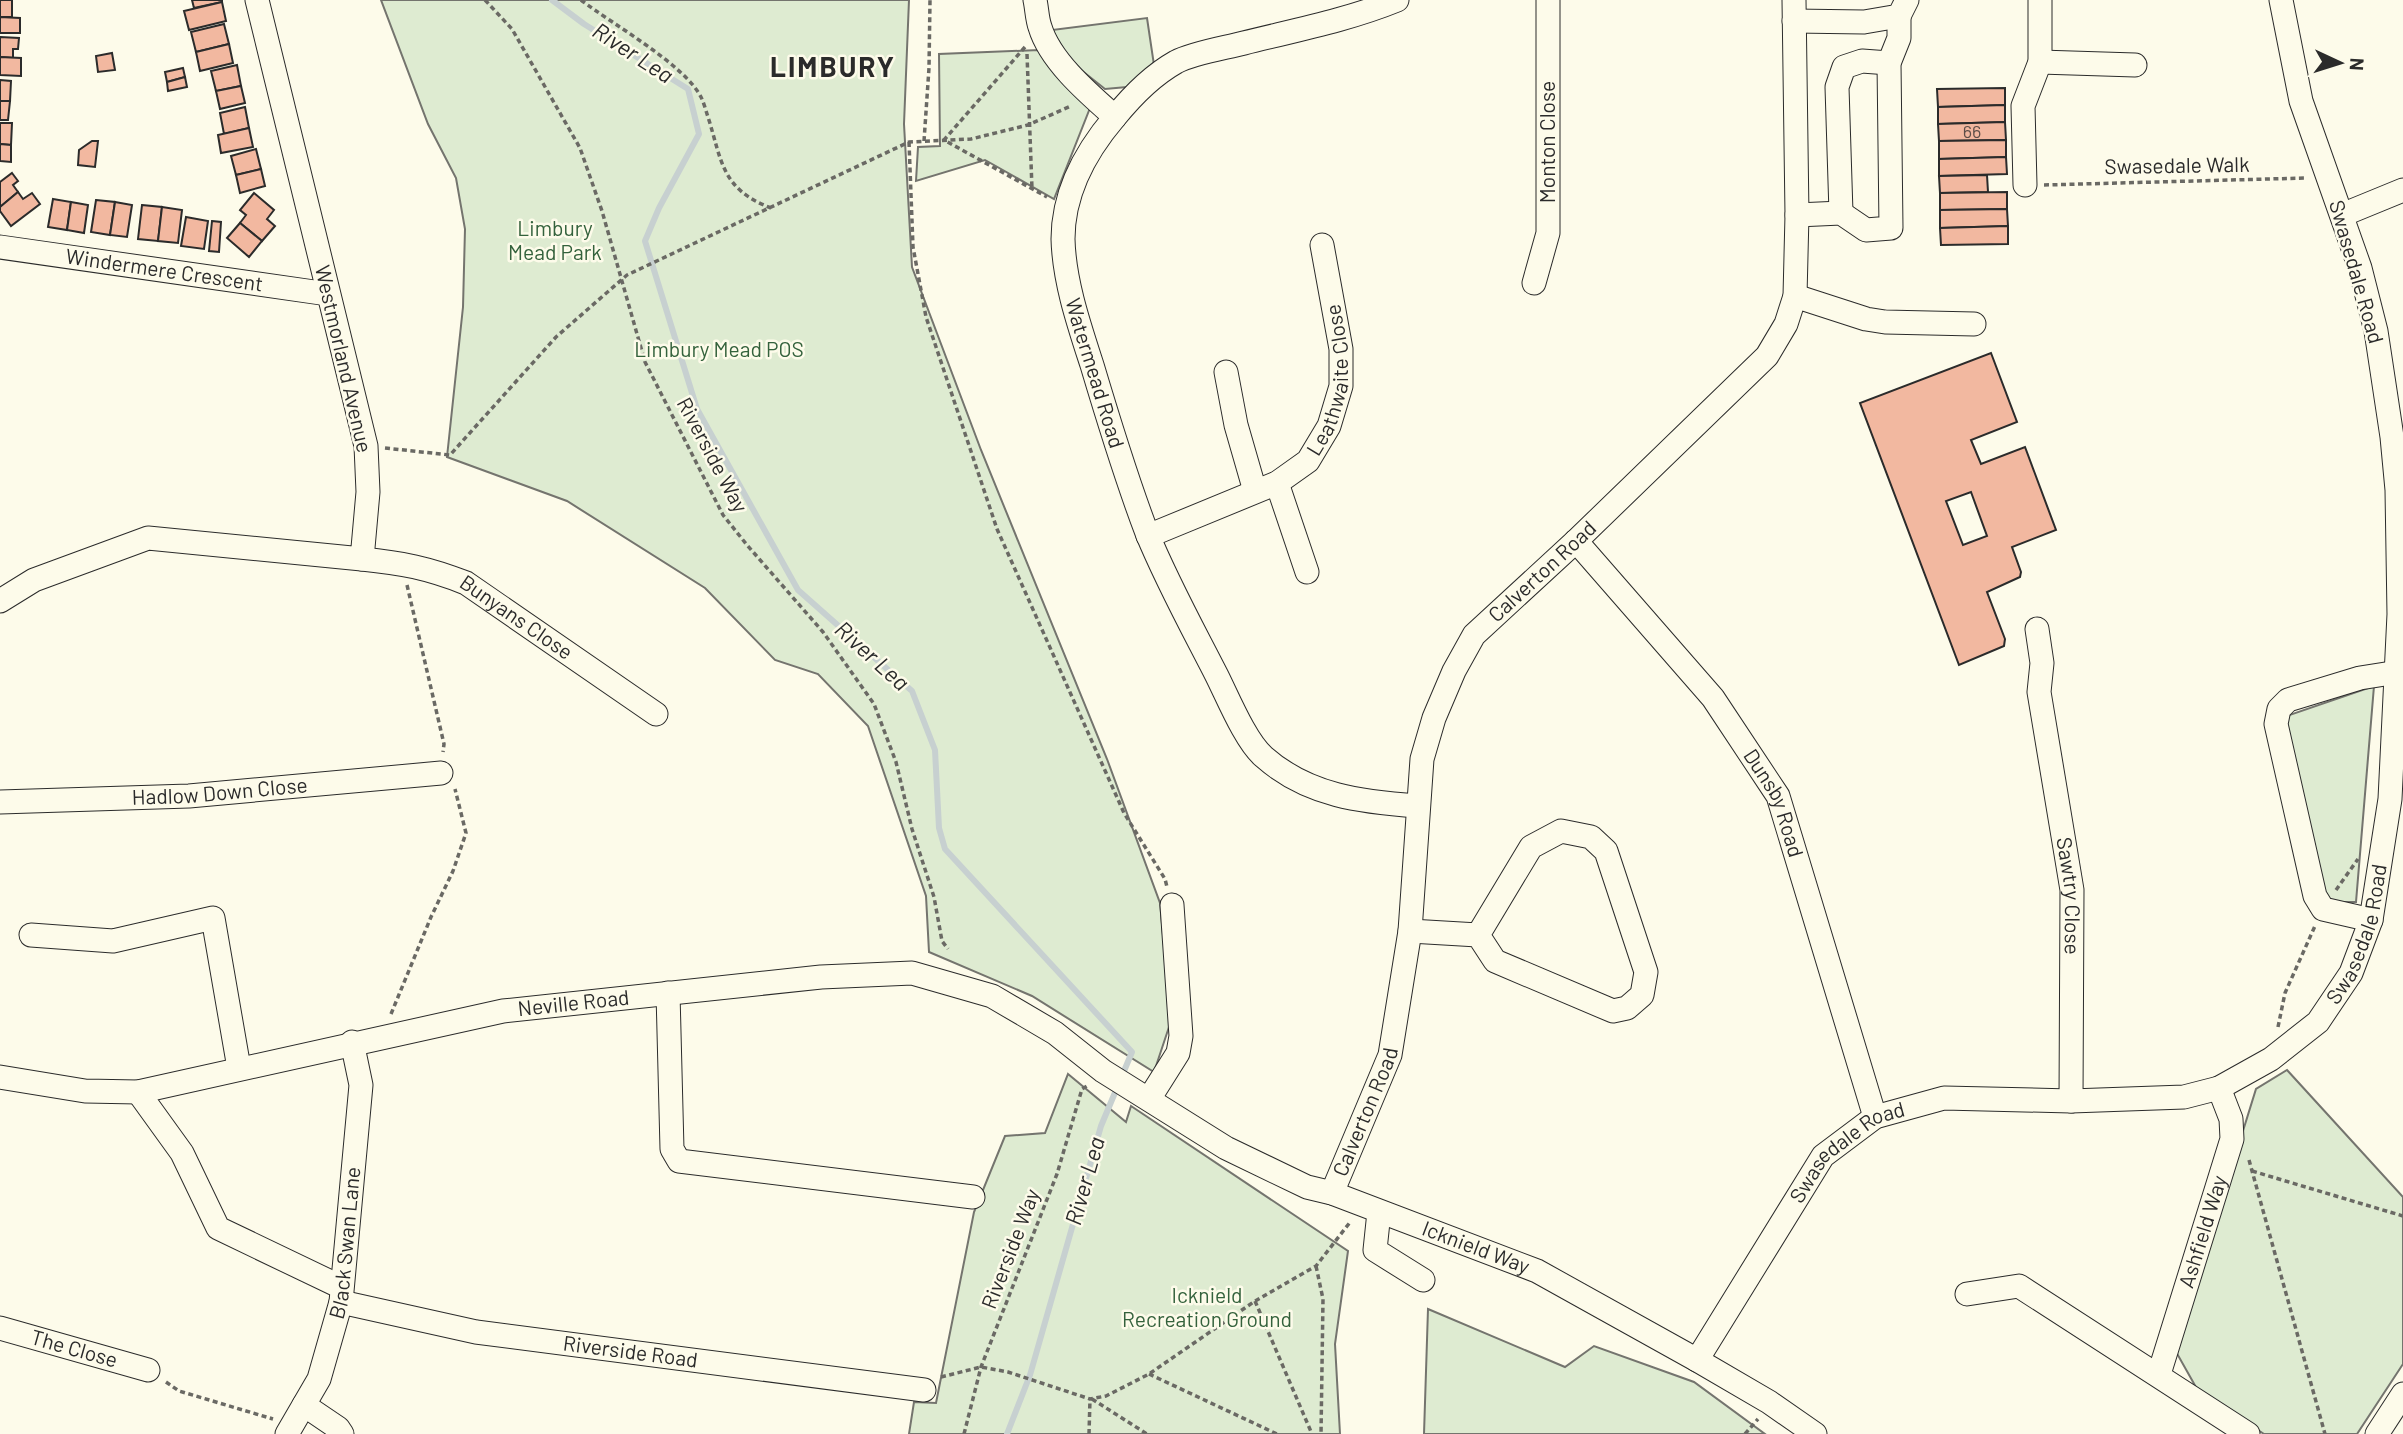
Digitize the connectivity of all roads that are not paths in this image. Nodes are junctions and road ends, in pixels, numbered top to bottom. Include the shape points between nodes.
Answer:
1 (257, 0) edge
2 (1035, 0) edge
3 (1397, 0) edge
4 (1548, 0) edge
5 (2040, 0) edge
6 (2281, 0) edge
7 (1362, 7) edge
8 (1903, 8) edge
9 (1794, 11) edge
10 (2040, 62) junction
11 (1889, 63) junction
12 (2135, 65) dead end
13 (1115, 117) junction
14 (2025, 185) road end
15 (2403, 190) edge
16 (1841, 213) junction
17 (1797, 215) junction
18 (2342, 215) junction
19 (1322, 246) dead end
20 (0, 247) edge
21 (1534, 283) dead end
22 (328, 294) junction
23 (1795, 296) junction
24 (1974, 324) dead end
25 (1226, 372) dead end
26 (1277, 483) junction
27 (2400, 490) edge
28 (1255, 491) junction
29 (1149, 536) junction
30 (1576, 541) junction
31 (362, 559) junction
32 (1307, 572) dead end
33 (0, 601) edge
34 (2037, 628) dead end
35 (2398, 672) junction
36 (656, 714) dead end
37 (441, 773) dead end
38 (2397, 799) edge
39 (0, 802) edge
40 (1418, 806) junction
41 (1172, 905) road end
42 (2371, 920) junction
43 (1410, 931) junction
44 (32, 934) dead end
45 (1478, 935) junction
46 (668, 993) junction
47 (352, 1042) junction
48 (239, 1068) junction
49 (0, 1077) edge
50 (1127, 1085) joint
51 (2219, 1088) junction
52 (138, 1092) junction
53 (1149, 1099) junction
54 (2071, 1101) junction
55 (1875, 1117) junction
56 (1332, 1193) junction
57 (973, 1197) dead end
58 (1371, 1209) junction
59 (1423, 1280) dead end
60 (1966, 1294) dead end
61 (341, 1295) junction
62 (0, 1328) edge
63 (1697, 1360) junction
64 (148, 1370) road end
65 (2159, 1374) junction
66 (924, 1390) road end
67 (2403, 1394) edge
68 (304, 1405) junction
69 (290, 1429) edge
70 (342, 1434) edge
71 (1815, 1434) edge
72 (2248, 1434) edge
73 (2377, 1434) edge

1 - 22 street, Westmorland Avenue
2 - 13 street via 1040,29 1052,50 1088,94
3 - 7 street, Watermead Road
4 - 21 street, Monton Close via 1548,233
5 - 10 street
6 - 18 street, Swasedale Road via 2301,101
7 - 13 street, Watermead Road via 1178,61 1140,89
8 - 9 street via 1864,22
8 - 11 street via 1899,38
9 - 17 street, Calverton Road
10 - 12 street
10 - 14 street via 2024,106
11 - 16 street via 1862,61 1844,67 1837,87
11 - 16 street via 1891,228 1866,230
13 - 29 street, Watermead Road via 1075,178 1063,237 1066,270 1116,447
15 - 18 street
16 - 17 street
17 - 23 street, Calverton Road
18 - 27 street, Swasedale Road via 2376,331
19 - 26 street, Leathwaite Close via 1341,349 1341,386 1329,426 1308,461
20 - 22 street, Windermere Crescent
22 - 31 street, Westmorland Avenue via 366,446 369,492
23 - 24 street via 1885,322
23 - 30 street, Calverton Road via 1786,324 1767,356
25 - 28 street
26 - 28 street, Leathwaite Close
26 - 32 street
27 - 35 street, Swasedale Road
28 - 29 street, Leathwaite Close
29 - 40 street, Watermead Road via 1261,755 1288,776 1329,794
30 - 40 street, Calverton Road via 1475,635 1434,719 1422,759
30 - 55 street, Dunsby Road via 1713,698 1778,796
31 - 33 street via 148,538 34,580
31 - 36 street, Bunyans Close via 431,569 466,583
34 - 54 street, Sawtry Close via 2042,663 2039,692 2072,890
35 - 38 street, Swasedale Road
35 - 42 street via 2360,678 2288,700 2279,709 2276,724 2315,896 2323,909
37 - 39 street, Hadlow Down Close via 189,796
38 - 42 street, Swasedale Road
40 - 43 street, Calverton Road
41 - 53 street via 1181,1036 1178,1053
42 - 51 street, Swasedale Road via 2351,973 2319,1021 2271,1059
43 - 45 street
43 - 56 street, Calverton Road via 1390,1055
44 - 48 street via 113,941 213,918
45 - 45 street via 1531,847 1561,831 1591,837 1606,851 1646,972 1642,995 1627,1008 1613,1011 1495,961
46 - 47 street, Neville Road via 503,1011
46 - 50 street, Neville Road via 912,973 992,996 1055,1033 1099,1077
46 - 57 street via 672,1149 679,1161
47 - 48 street, Neville Road
47 - 61 street, Black Swan Lane via 361,1086
48 - 52 street, Neville Road
49 - 52 street, Neville Road via 85,1091
50 - 53 street, Icknield Way
51 - 54 street, Swasedale Road via 2184,1097
51 - 65 street, Ashfield Way via 2231,1119 2232,1139
52 - 61 street, Riverside Road via 182,1153 218,1228
53 - 56 street, Icknield Way via 1226,1148 1307,1187
54 - 55 street, Swasedale Road via 1944,1098
55 - 63 street, Swasedale Road via 1823,1156
56 - 58 street, Icknield Way
58 - 59 street via 1376,1250
58 - 63 street, Icknield Way via 1537,1271
60 - 65 street via 2019,1286
61 - 66 street, Riverside Road via 476,1332
61 - 68 street, Black Swan Lane via 319,1379
62 - 64 street, The Close
63 - 71 street, Icknield Way
65 - 72 street
67 - 73 street
68 - 69 street, Black Swan Lane
68 - 70 street

